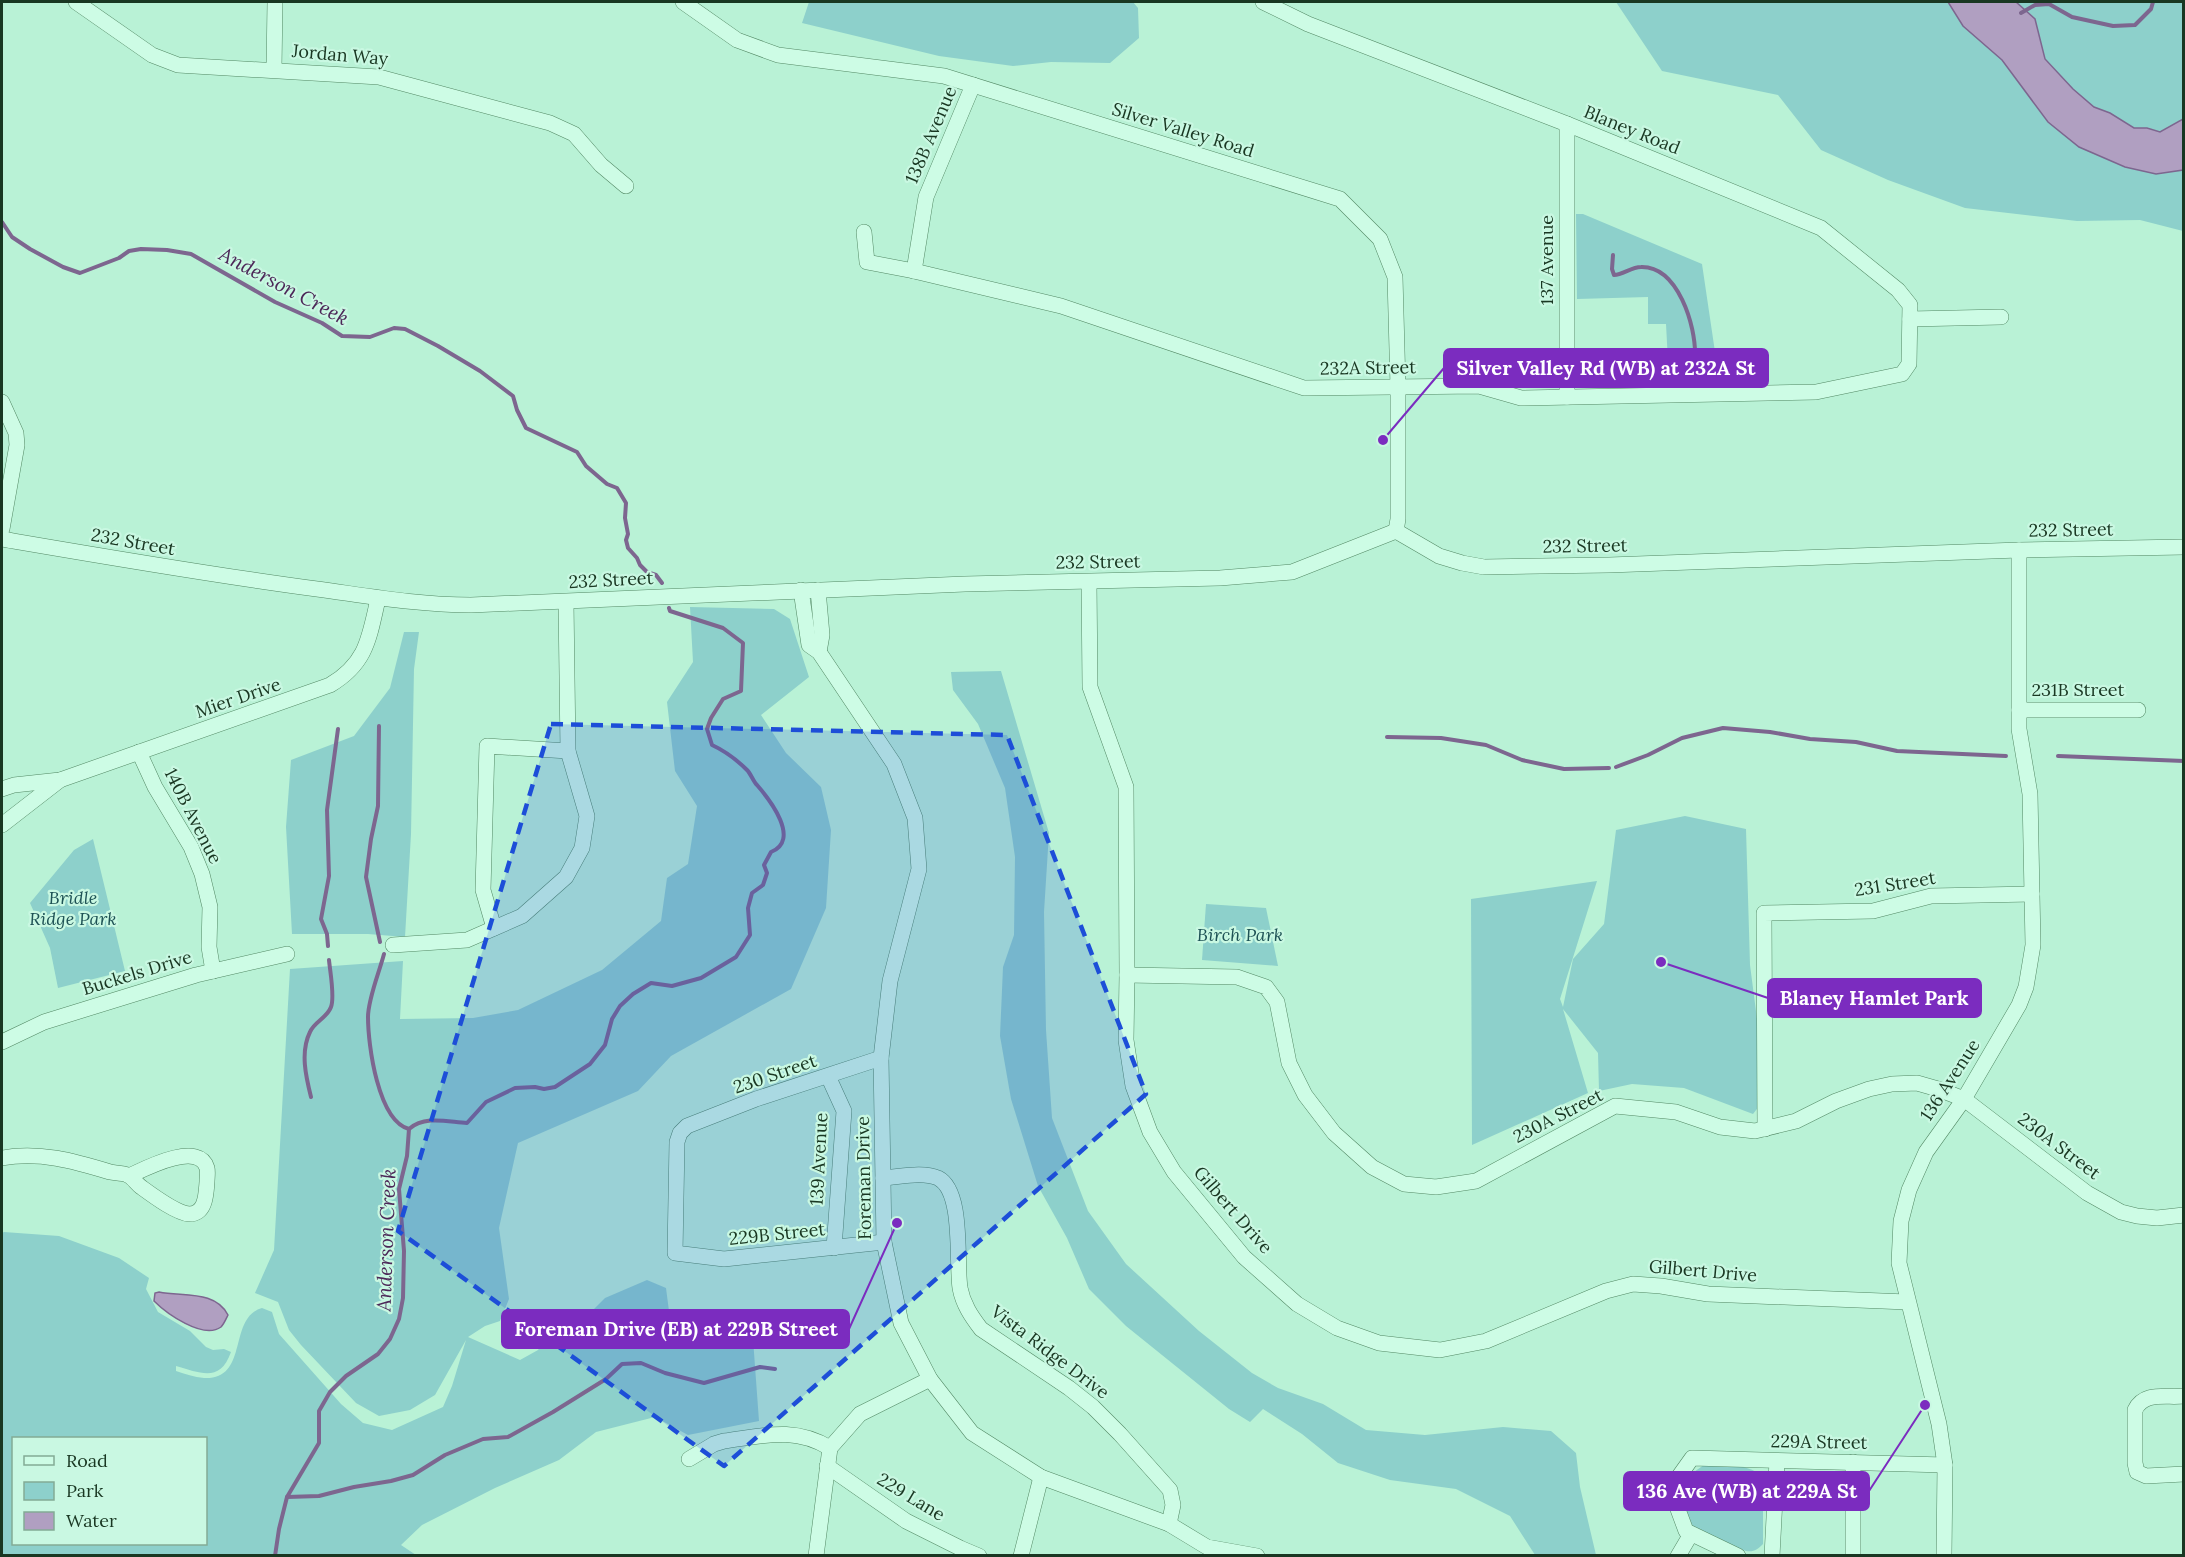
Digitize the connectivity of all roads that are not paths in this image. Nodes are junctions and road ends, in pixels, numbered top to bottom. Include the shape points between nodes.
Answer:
1 (76, 2) edge
2 (275, 2) edge
3 (683, 2) edge
4 (1263, 2) edge
5 (96, 7) edge
6 (274, 69) junction
7 (974, 85) junction
8 (1567, 124) junction
9 (626, 186) dead end
10 (864, 232) dead end
11 (914, 271) junction
12 (2001, 317) dead end
13 (1910, 319) junction
14 (1909, 364) joint
15 (1398, 387) junction
16 (1567, 397) junction
17 (2, 402) edge
18 (2, 529) edge
19 (1396, 531) junction
20 (2, 539) edge
21 (2184, 547) edge
22 (2019, 550) junction
23 (1089, 582) junction
24 (801, 590) junction
25 (818, 590) junction
26 (378, 599) junction
27 (566, 602) junction
28 (819, 652) junction
29 (2019, 710) junction
30 (2138, 710) dead end
31 (568, 751) junction
32 (139, 752) junction
33 (60, 780) junction
34 (2, 789) edge
35 (2, 825) edge
36 (2032, 894) junction
37 (494, 928) junction
38 (393, 945) dead end
39 (287, 954) dead end
40 (213, 971) junction
41 (1127, 975) junction
42 (2, 1042) edge
43 (881, 1058) junction
44 (828, 1076) junction
45 (1964, 1099) junction
46 (1765, 1129) junction
47 (2, 1158) edge
48 (129, 1176) junction
49 (883, 1178) junction
50 (2184, 1215) edge
51 (884, 1242) junction
52 (834, 1248) junction
53 (675, 1253) joint
54 (1907, 1302) junction
55 (930, 1379) junction
56 (2184, 1396) edge
57 (830, 1448) junction
58 (689, 1459) dead end
59 (1777, 1461) junction
60 (1853, 1462) junction
61 (1945, 1465) junction
62 (827, 1466) junction
63 (2184, 1474) edge
64 (1041, 1477) junction
65 (1169, 1524) junction
66 (1691, 1534) junction
67 (1206, 1551) edge
68 (816, 1556) edge
69 (979, 1556) edge
70 (1021, 1556) edge
71 (1257, 1556) edge
72 (1678, 1556) edge
73 (1738, 1556) edge
74 (1772, 1556) edge
75 (1853, 1556) edge
76 (1944, 1556) edge

1 - 5 street, Jordan Way
2 - 6 street
3 - 7 street, Silver Valley Road via 737,40 778,55 944,76
4 - 8 street, Blaney Road via 1328,32
5 - 6 street, Jordan Way via 164,61 177,65
6 - 9 street, Jordan Way via 379,77 550,123 574,134
7 - 11 street, 138B Avenue via 926,197
7 - 15 street, Silver Valley Road via 1341,199 1380,239 1395,277
8 - 13 street, Blaney Road via 1821,228 1899,290 1910,305
8 - 16 street, 137 Avenue
10 - 11 street, 232A Street via 867,262
11 - 15 street, 232A Street via 1061,306 1304,388
12 - 13 street
13 - 14 street, Blaney Road
14 - 16 street, 232A Street via 1902,374 1816,392
15 - 16 street, 232A Street via 1479,386 1515,397
15 - 19 street, Silver Valley Road
17 - 18 street via 16,433 17,445
19 - 22 street, 232 Street via 1439,556 1484,567
19 - 23 street, 232 Street via 1292,572
20 - 26 street, 232 Street
21 - 22 street, 232 Street
22 - 29 street, 136 Avenue
23 - 25 street, 232 Street
23 - 41 street, Gilbert Drive via 1090,687 1126,787
24 - 25 street, 232 Street
24 - 27 street, 232 Street
24 - 28 street, Foreman Drive via 809,645
25 - 28 street via 822,634
26 - 27 street, 232 Street via 444,605
26 - 32 street, Mier Drive via 363,653 342,678 316,692
27 - 31 street
28 - 43 street, Foreman Drive via 894,764 915,818 919,869 890,981
29 - 30 street, 231B Street
29 - 36 street, 136 Avenue via 2030,794
31 - 37 street via 587,816 582,848 566,877 522,916
31 - 37 street via 487,746 483,890
32 - 33 street, Mier Drive
32 - 40 street, 140B Avenue via 202,874 210,907
33 - 34 street, Mier Drive
33 - 35 street, Mier Drive
36 - 45 street, 136 Avenue via 2033,945 2026,987
36 - 46 street, 231 Street via 1931,896 1873,911 1764,914
37 - 38 street via 467,940
39 - 40 street, Buckels Drive
40 - 42 street, Buckels Drive via 44,1022
41 - 46 street, 230A Street via 1237,978 1266,987 1277,1002 1289,1063 1305,1095 1342,1140 1372,1167 1404,1184 1436,1187 1476,1181 1615,1106 1676,1112 1720,1127
41 - 54 street, Gilbert Drive via 1126,1040 1133,1086 1150,1132 1174,1172 1244,1257 1297,1304 1337,1328 1378,1343 1440,1350 1486,1341 1606,1291 1633,1284 1708,1294
43 - 44 street, 230 Street
43 - 49 street, Foreman Drive
44 - 52 street, 139 Avenue via 844,1111
44 - 53 street, 230 Street via 756,1099 683,1130 677,1142
45 - 46 street, 230A Street via 1917,1083 1892,1084
45 - 50 street, 230A Street via 2087,1193 2121,1212 2157,1218
45 - 54 street, 136 Avenue via 1926,1152 1909,1190 1901,1221 1899,1263
47 - 48 street via 60,1158
48 - 48 street via 173,1158 195,1156 207,1168 203,1207 197,1213 178,1211
49 - 51 street, Foreman Drive
49 - 65 street, Vista Ridge Drive via 924,1175 947,1184 955,1208 960,1289 971,1317 981,1329 1069,1388 1120,1434 1170,1490 1173,1505
51 - 52 street, 229B Street
51 - 55 street, Foreman Drive via 901,1323
52 - 53 street, 229B Street via 724,1259
54 - 61 street, 136 Avenue via 1939,1424
55 - 57 street via 861,1414
55 - 64 street, Foreman Drive via 972,1433
56 - 63 street via 2145,1398 2139,1403 2135,1410 2135,1463 2137,1472 2146,1476
57 - 58 street via 792,1433 724,1441
57 - 62 street
59 - 60 street, 229A Street
59 - 66 street, 229A Street via 1692,1458 1677,1479 1676,1504 1686,1531
59 - 74 street
60 - 61 street, 229A Street
60 - 75 street
61 - 76 street, 136 Avenue
62 - 68 street
62 - 69 street, 229 Lane via 906,1521
64 - 65 street, Foreman Drive
64 - 70 street
65 - 67 street, Foreman Drive
66 - 72 street
66 - 73 street
67 - 71 street, Foreman Drive

